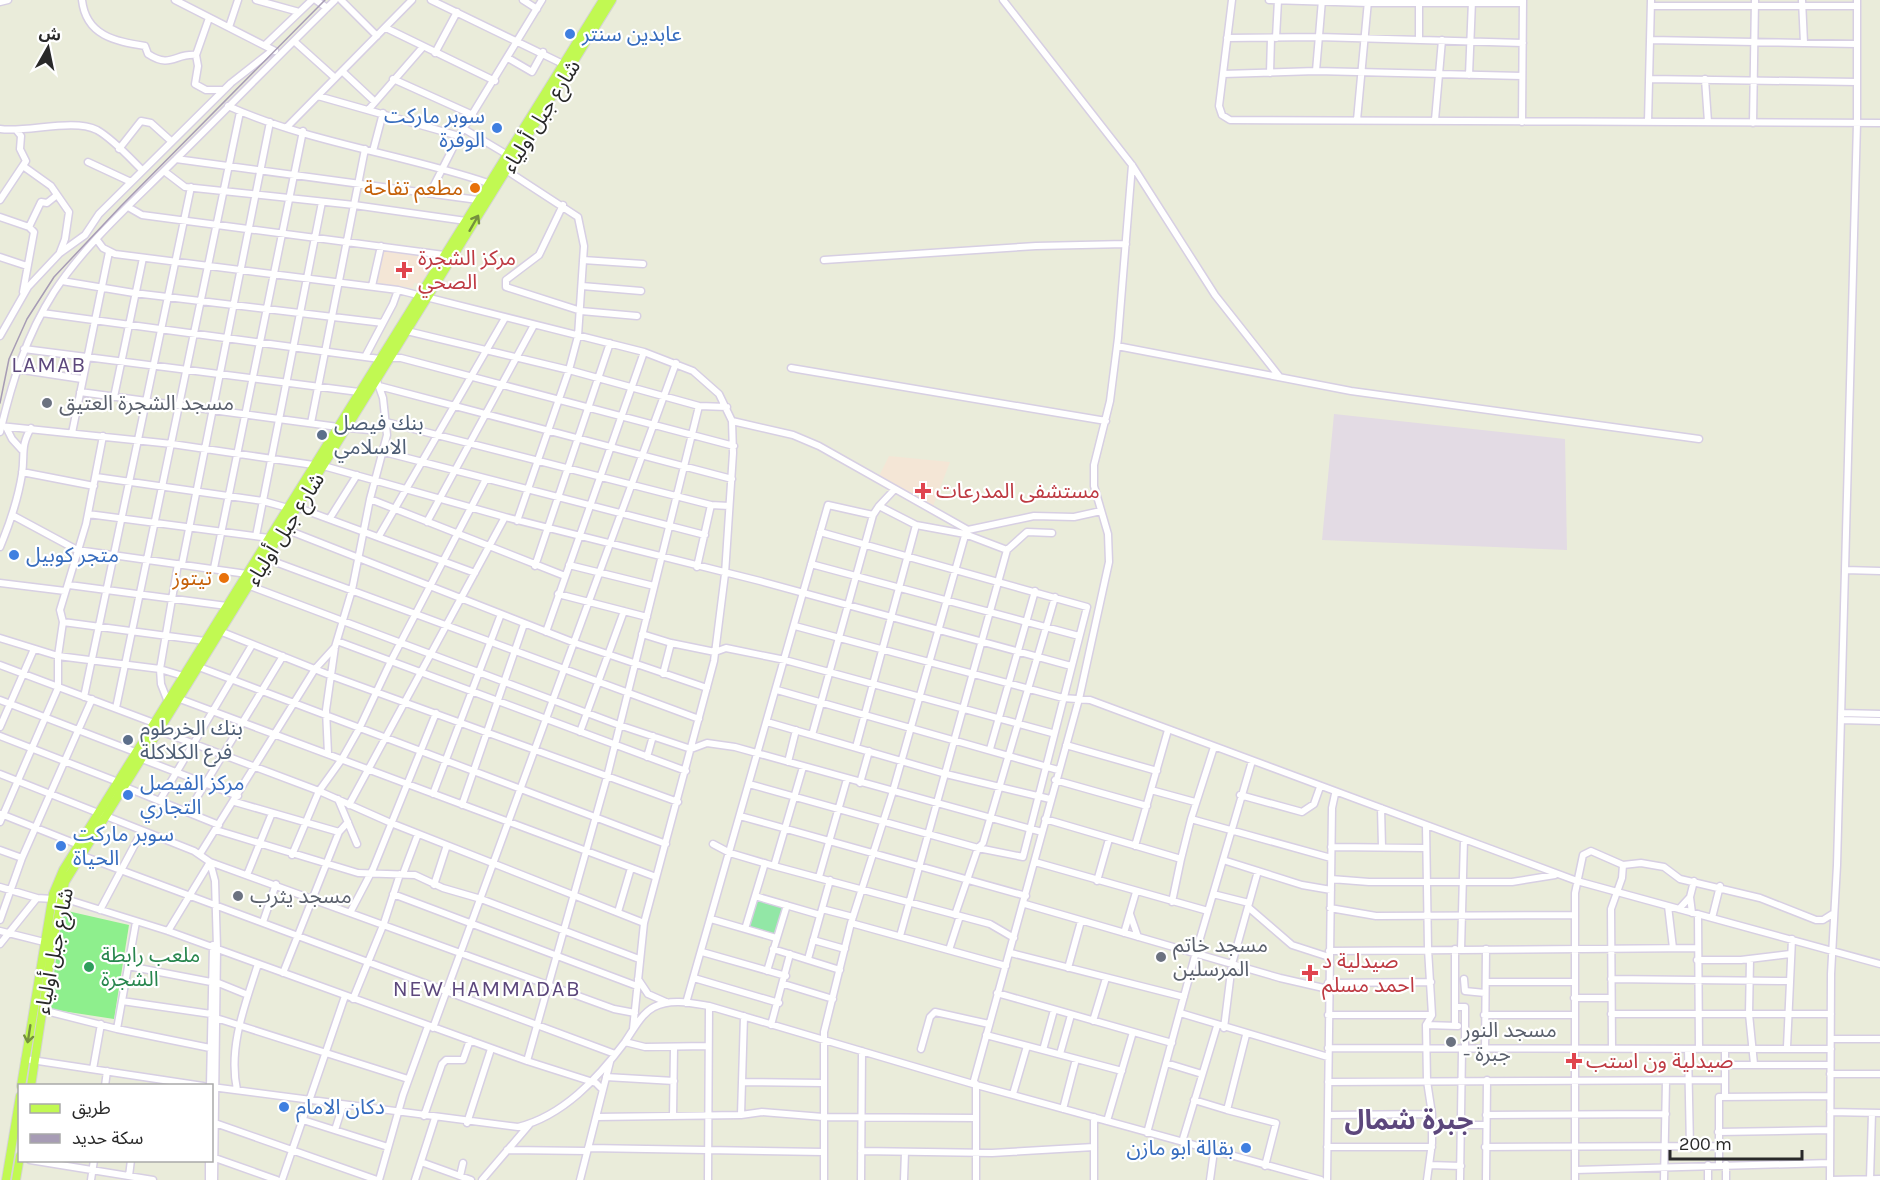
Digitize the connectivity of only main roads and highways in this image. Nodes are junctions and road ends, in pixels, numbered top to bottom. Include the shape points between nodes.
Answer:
1 (603, 0) edge
2 (612, 0) edge
3 (319, 466) junction
4 (21, 1084) edge
5 (31, 1084) edge
6 (18, 1108) edge
7 (18, 1162) edge
8 (6, 1180) edge
9 (16, 1180) edge

1 - 3 main road, شارع جبل أولياء via 359,392
3 -> 2 main road, شارع جبل أولياء via 378,384
3 -> 4 main road, شارع جبل أولياء via 269,538 55,886
3 - 5 main road, شارع جبل أولياء via 299,508 65,882
6 - 8 main road
7 - 9 main road

